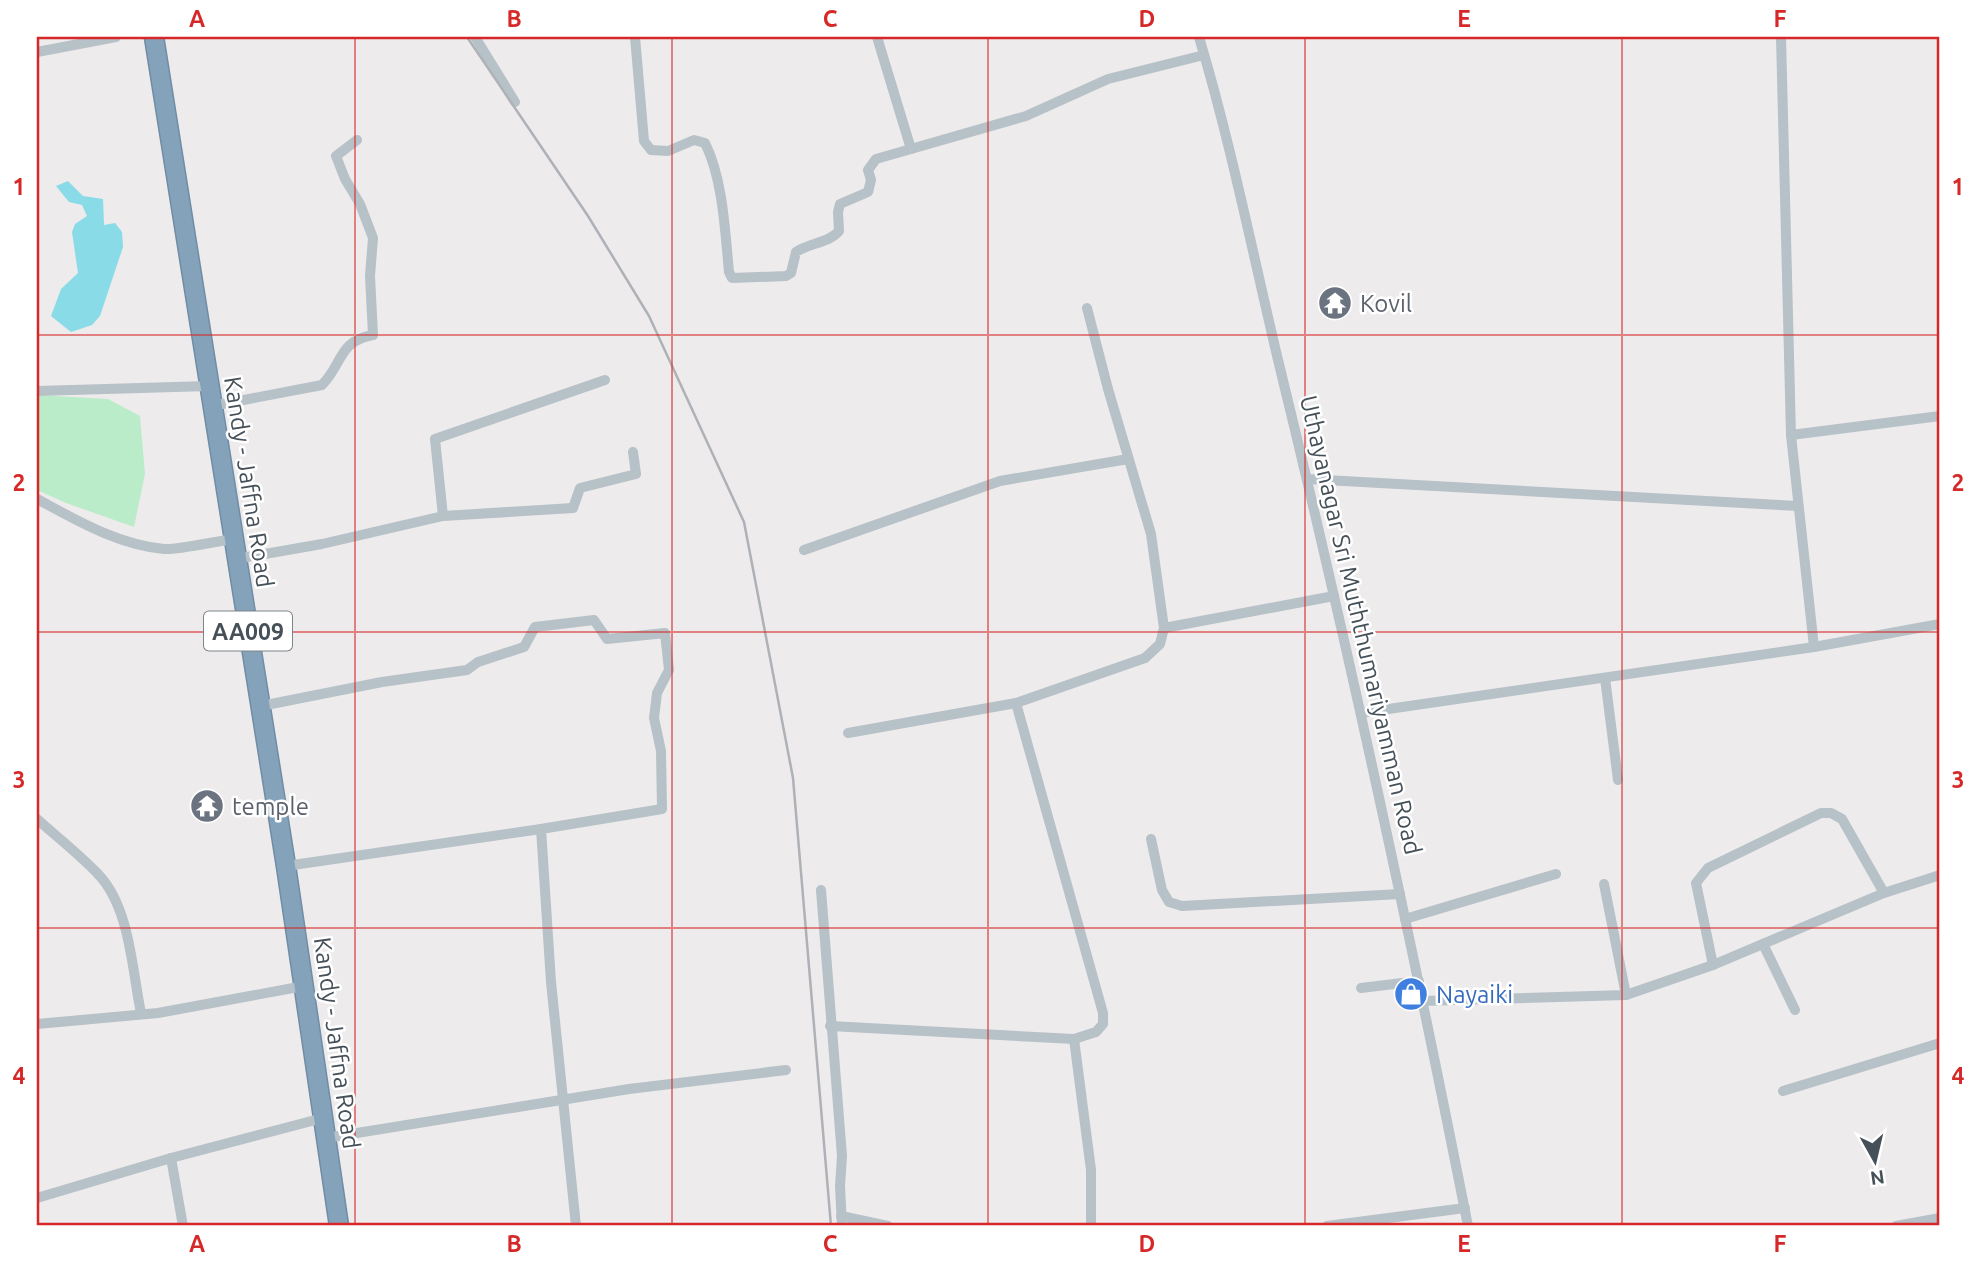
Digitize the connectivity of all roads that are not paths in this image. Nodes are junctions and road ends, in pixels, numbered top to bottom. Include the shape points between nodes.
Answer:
1 (116, 37) edge
2 (154, 37) edge
3 (475, 37) edge
4 (635, 37) edge
5 (877, 37) edge
6 (1199, 37) edge
7 (1781, 37) edge
8 (37, 52) edge
9 (1205, 55) junction
10 (515, 102) dead end
11 (357, 140) dead end
12 (911, 149) junction
13 (1087, 308) dead end
14 (605, 380) dead end
15 (209, 386) junction
16 (37, 391) edge
17 (212, 406) junction
18 (1940, 416) edge
19 (1791, 435) junction
20 (634, 452) dead end
21 (1128, 459) junction
22 (1307, 479) junction
23 (37, 499) edge
24 (1798, 506) junction
25 (443, 516) junction
26 (234, 539) junction
27 (804, 550) dead end
28 (236, 559) junction
29 (1334, 596) junction
30 (1940, 624) edge
31 (1164, 628) junction
32 (1814, 647) junction
33 (1605, 678) junction
34 (1016, 703) junction
35 (261, 706) junction
36 (1361, 713) junction
37 (848, 733) dead end
38 (1618, 780) dead end
39 (37, 819) edge
40 (541, 829) junction
41 (1151, 839) dead end
42 (286, 866) junction
43 (1556, 874) dead end
44 (1940, 875) edge
45 (1604, 884) dead end
46 (821, 890) dead end
47 (1884, 893) junction
48 (1400, 894) junction
49 (1405, 919) junction
50 (1763, 944) junction
51 (1713, 965) junction
52 (1419, 981) junction
53 (304, 986) junction
54 (1361, 988) dead end
55 (1626, 995) junction
56 (1423, 1001) junction
57 (1795, 1010) dead end
58 (141, 1013) junction
59 (37, 1024) edge
60 (830, 1026) junction
61 (1074, 1039) junction
62 (1940, 1043) edge
63 (786, 1070) dead end
64 (1783, 1091) dead end
65 (561, 1100) junction
66 (323, 1118) junction
67 (326, 1138) junction
68 (171, 1158) junction
69 (37, 1198) edge
70 (1465, 1208) junction
71 (1940, 1218) edge
72 (842, 1221) edge
73 (183, 1226) edge
74 (339, 1226) edge
75 (576, 1226) edge
76 (888, 1226) edge
77 (1091, 1226) edge
78 (1326, 1226) edge
79 (1468, 1226) edge
80 (1896, 1226) edge

1 - 8 street
2 - 15 highway, Kandy - Jaffna Road / AA009
3 - 10 street
4 - 12 street via 644,141 651,150 668,151 694,140 705,143 722,206 732,278 791,273 796,252 839,232 840,204 868,192 871,164
5 - 12 street
6 - 9 street, Uthayanagar Sri Muththumariyamman Road
7 - 19 street
9 - 12 street via 1108,79 1026,116
9 - 22 street, Uthayanagar Sri Muththumariyamman Road
11 - 17 street via 336,156 373,238 373,335 348,344 332,376 322,385
13 - 21 street
14 - 25 street via 435,439
15 - 16 street
15 - 17 highway, Kandy - Jaffna Road / AA009
17 - 26 highway, Kandy - Jaffna Road / AA009
18 - 19 street
19 - 24 street
20 - 25 street via 636,474 580,488 573,508
21 - 27 street via 1000,481
21 - 31 street via 1152,534
22 - 24 street
22 - 29 street, Uthayanagar Sri Muththumariyamman Road
23 - 26 street via 94,528 166,550
24 - 32 street
25 - 28 street
26 - 28 highway, Kandy - Jaffna Road / AA009
28 - 35 highway, Kandy - Jaffna Road / AA009
29 - 31 street
29 - 36 street, Uthayanagar Sri Muththumariyamman Road
30 - 32 street
31 - 34 street via 1160,644 1144,658
32 - 33 street
33 - 36 street
33 - 38 street
34 - 37 street
34 - 61 street via 1104,1013 1097,1031
35 - 40 street via 467,670 478,662 524,648 535,627 594,620 607,639 665,633 670,670 657,693 654,718 661,751 662,809
35 - 42 highway, Kandy - Jaffna Road / AA009
36 - 48 street, Uthayanagar Sri Muththumariyamman Road
39 - 58 street via 100,875 115,899
40 - 42 street
40 - 65 street
41 - 48 street via 1162,890 1169,902 1182,906
42 - 53 highway, Kandy - Jaffna Road / AA009
43 - 49 street
44 - 47 street
45 - 55 street
46 - 60 street
47 - 50 street
47 - 51 street via 1842,819 1821,813 1708,869 1696,883
48 - 49 street, Uthayanagar Sri Muththumariyamman Road
49 - 52 street, Uthayanagar Sri Muththumariyamman Road
50 - 51 street
50 - 57 street
51 - 55 street
52 - 54 street
52 - 56 street, Uthayanagar Sri Muththumariyamman Road
53 - 58 street
53 - 66 highway, Kandy - Jaffna Road / AA009
55 - 56 street
56 - 70 street, Uthayanagar Sri Muththumariyamman Road
58 - 59 street
60 - 61 street
60 - 72 street via 842,1156
61 - 77 street via 1091,1170
62 - 64 street
63 - 65 street
65 - 67 street
65 - 75 street
66 - 67 highway, Kandy - Jaffna Road / AA009
66 - 68 street
67 - 74 highway, Kandy - Jaffna Road / AA009
68 - 69 street
68 - 73 street
70 - 78 street
70 - 79 street, Uthayanagar Sri Muththumariyamman Road
71 - 80 street
72 - 76 street

